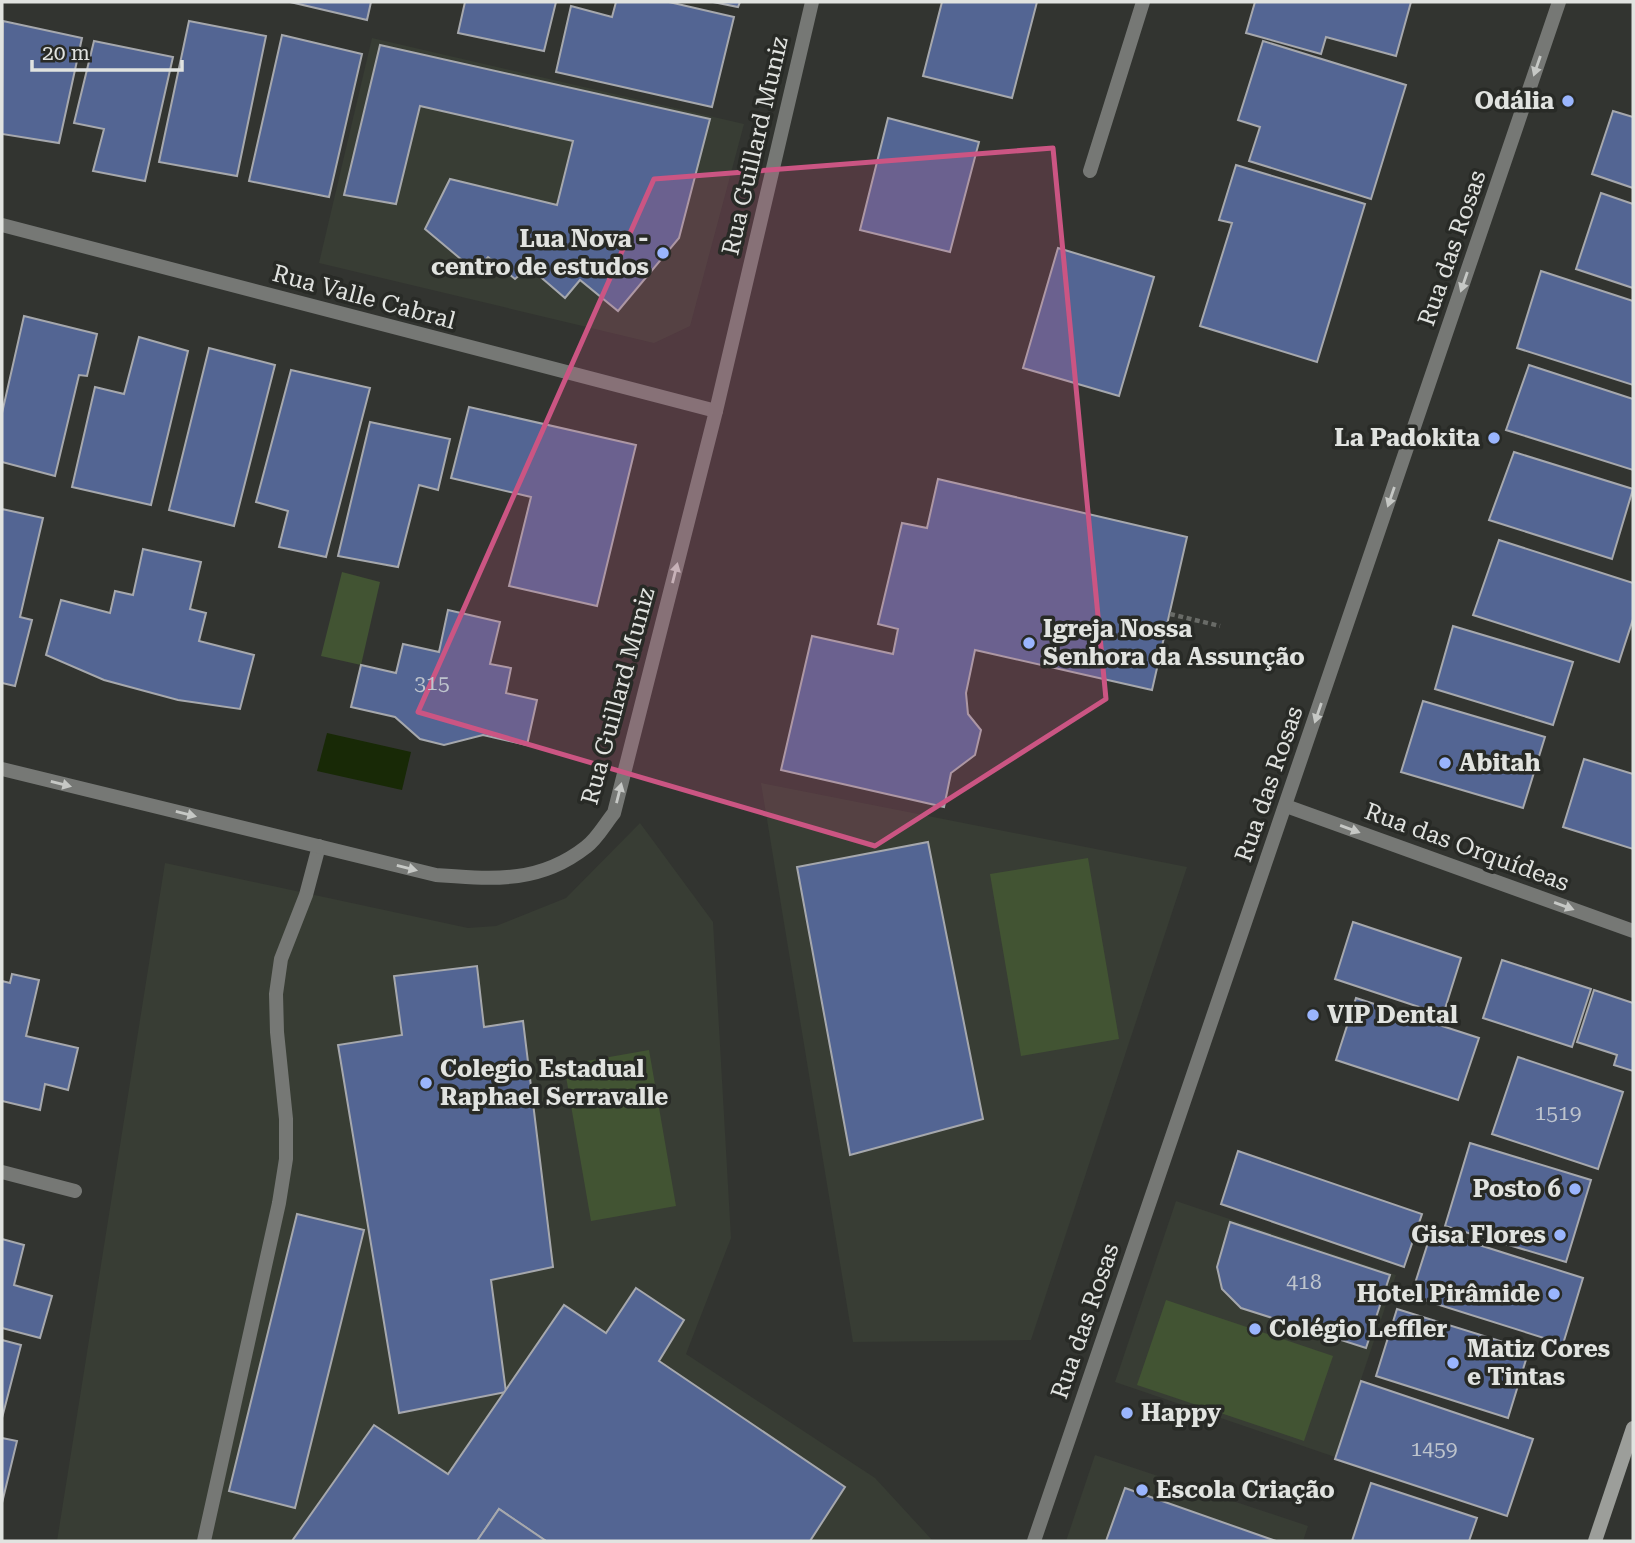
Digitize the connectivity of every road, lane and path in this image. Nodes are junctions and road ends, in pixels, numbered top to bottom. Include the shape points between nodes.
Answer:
1 (812, 2) edge
2 (1143, 2) edge
3 (1559, 2) edge
4 (1090, 171) dead end
5 (2, 225) edge
6 (716, 411) junction
7 (1170, 614) dead end
8 (1220, 626) dead end
9 (2, 769) edge
10 (1286, 806) junction
11 (319, 846) junction
12 (1633, 931) edge
13 (2, 1172) edge
14 (75, 1191) dead end
15 (1633, 1428) edge
16 (204, 1541) edge
17 (1034, 1541) edge
18 (1595, 1541) edge

1 - 6 street, Rua Guillard Muniz
2 - 4 street
3 -> 10 street, Rua das Rosas
5 - 6 street, Rua Valle Cabral
11 -> 6 street, Rua Guillard Muniz via 436,875 503,880 548,870 588,846 614,813
7 - 8 path
9 -> 11 street, Rua Guillard Muniz
10 -> 12 street, Rua das Orquídeas
10 - 17 street, Rua das Rosas
11 - 16 street via 281,959 276,1032 284,1076 286,1159
13 - 14 street
15 - 18 main road

